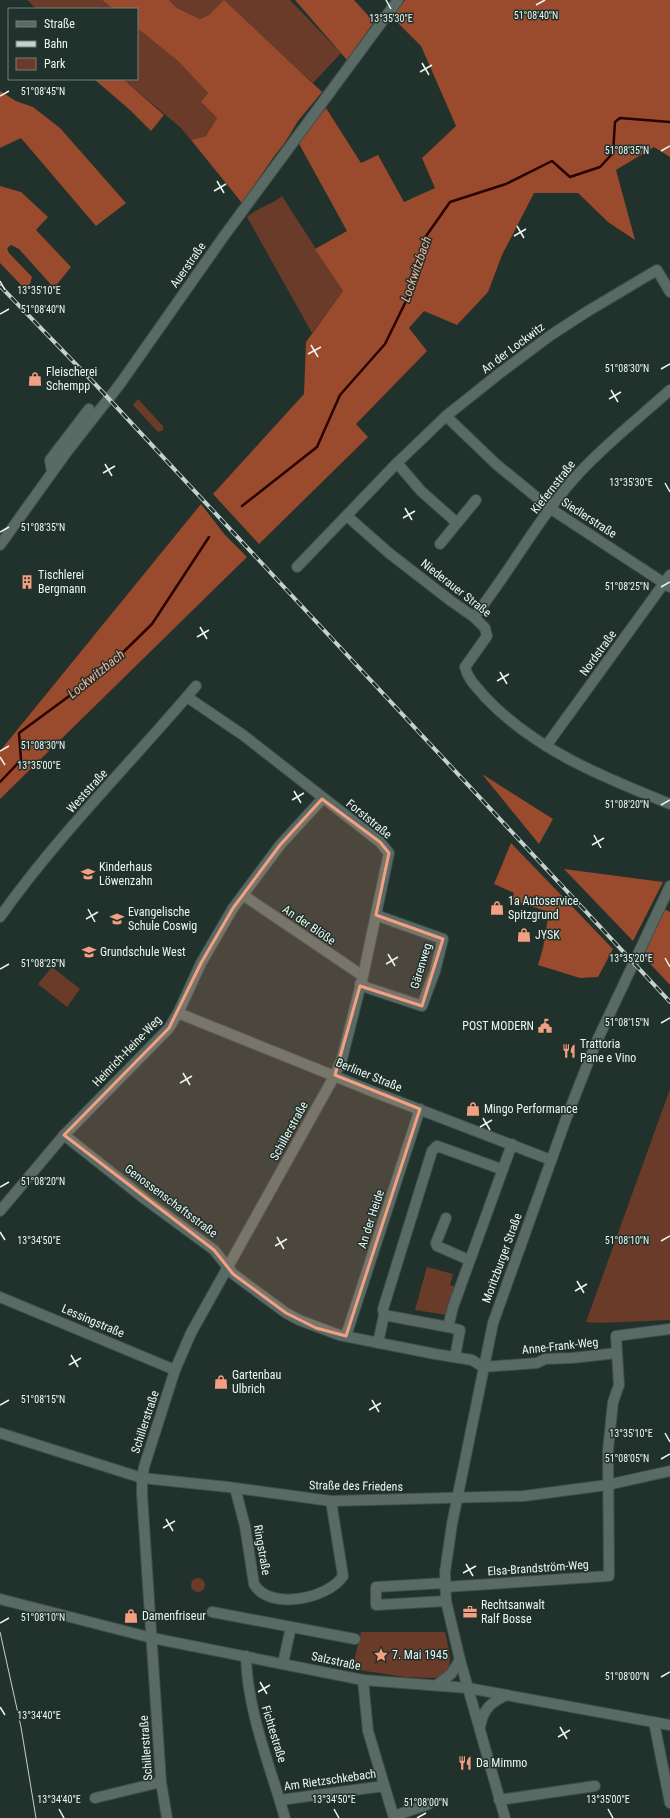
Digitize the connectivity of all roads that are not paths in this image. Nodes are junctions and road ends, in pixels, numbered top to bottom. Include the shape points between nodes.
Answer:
1 (398, 0) edge
2 (670, 292) edge
3 (670, 390) edge
4 (89, 409) dead end
5 (446, 416) junction
6 (397, 463) junction
7 (52, 472) junction
8 (476, 500) dead end
9 (551, 509) junction
10 (347, 516) junction
11 (456, 522) junction
12 (440, 544) dead end
13 (0, 545) edge
14 (297, 567) dead end
15 (668, 582) edge
16 (474, 617) junction
17 (196, 686) dead end
18 (187, 697) junction
19 (546, 746) junction
20 (322, 798) junction
21 (670, 804) edge
22 (670, 886) edge
23 (243, 895) junction
24 (376, 914) junction
25 (0, 917) edge
26 (362, 980) junction
27 (178, 1013) junction
28 (335, 1075) junction
29 (420, 1110) junction
30 (64, 1135) junction
31 (512, 1144) junction
32 (551, 1160) junction
33 (501, 1170) junction
34 (0, 1211) edge
35 (446, 1218) dead end
36 (469, 1260) junction
37 (227, 1266) junction
38 (0, 1297) edge
39 (384, 1315) junction
40 (448, 1327) junction
41 (670, 1329) edge
42 (346, 1336) junction
43 (378, 1343) junction
44 (617, 1353) junction
45 (455, 1357) junction
46 (482, 1367) junction
47 (175, 1370) junction
48 (0, 1433) edge
49 (670, 1471) edge
50 (142, 1478) junction
51 (607, 1485) junction
52 (235, 1488) junction
53 (457, 1499) junction
54 (331, 1501) junction
55 (445, 1585) junction
56 (0, 1599) edge
57 (446, 1601) junction
58 (212, 1612) dead end
59 (291, 1627) junction
60 (152, 1638) junction
61 (355, 1639) dead end
62 (246, 1656) junction
63 (460, 1660) junction
64 (283, 1663) junction
65 (363, 1680) junction
66 (437, 1685) junction
67 (468, 1688) junction
68 (507, 1695) junction
69 (654, 1722) junction
70 (670, 1725) edge
71 (480, 1729) junction
72 (161, 1782) junction
73 (384, 1786) junction
74 (595, 1786) dead end
75 (95, 1798) dead end
76 (280, 1800) junction
77 (499, 1800) junction
78 (429, 1804) dead end
79 (670, 1804) edge
80 (394, 1817) edge
81 (167, 1818) edge
82 (285, 1818) edge
83 (505, 1818) edge

1 - 7 street, Auerstraße via 224,236 120,384
2 - 5 street, An der Lockwitz via 657,270 551,335
3 - 9 street, Kiefernstraße via 580,472
4 - 7 street via 50,460
5 - 6 street, An der Lockwitz
5 - 9 street, Siedlerstraße via 496,464
6 - 10 street, An der Lockwitz
6 - 11 street via 421,491
7 - 13 street, Auerstraße
8 - 11 street
9 - 15 street, Siedlerstraße
9 - 16 street, Kiefernstraße
10 - 14 street, An der Lockwitz
10 - 16 street, Niederauer Straße via 389,553
11 - 12 street
15 - 19 street, Nordstraße
16 - 19 street, Niederauer Straße via 485,628 487,636 465,668 468,677 496,708
17 - 18 street, Weststraße
18 - 20 street, Forststraße via 243,735
18 - 25 street, Weststraße via 67,833
19 - 21 street, Niederauer Straße via 587,770
20 - 23 street, Heinrich-Heine-Weg via 280,846
20 - 24 street, Forststraße via 380,842 388,853
22 - 32 street, Moritzburger Straße via 595,1045
23 - 26 street, An der Blöße
23 - 27 street, Heinrich-Heine-Weg via 201,963
24 - 26 street, Forststraße
24 - 26 street, Gärenweg via 443,939 422,1006 368,988
26 - 28 street, Forststraße via 342,1059
27 - 28 street, Berliner Straße
27 - 30 street, Heinrich-Heine-Weg via 169,1028
28 - 29 street, Berliner Straße
28 - 37 street, Schillerstraße
29 - 31 street, Berliner Straße
29 - 42 street, An der Heide
30 - 34 street, Heinrich-Heine-Weg
30 - 37 street, Genossenschaftsstraße via 214,1250
31 - 32 street, Berliner Straße
31 - 33 street
32 - 46 street, Moritzburger Straße via 493,1323
33 - 36 street
33 - 39 street via 438,1146 432,1151 383,1310
35 - 36 street via 436,1246
36 - 40 street via 452,1307
37 - 42 street, Genossenschaftsstraße via 233,1274 299,1320 316,1328
37 - 47 street, Schillerstraße via 191,1333
38 - 47 street, Lessingstraße
39 - 40 street
39 - 43 street
40 - 45 street via 460,1330
41 - 44 street, Anne-Frank-Weg via 616,1336
42 - 43 street, Genossenschaftsstraße
43 - 45 street, Genossenschaftsstraße
44 - 46 street, Anne-Frank-Weg
44 - 51 street via 619,1385 610,1423
45 - 46 street, Genossenschaftsstraße via 472,1360
46 - 53 street, Moritzburger Straße
47 - 50 street, Schillerstraße
48 - 50 street, Straße des Friedens
49 - 51 street, Straße des Friedens
50 - 52 street, Straße des Friedens
50 - 60 street, Schillerstraße
51 - 53 street, Straße des Friedens via 524,1496
51 - 55 street, Elsa-Brandström-Weg via 609,1576
52 - 54 street, Straße des Friedens
52 - 54 street, Ringstraße via 245,1526 254,1584 263,1595 274,1598 294,1599 311,1596 336,1584 343,1576
53 - 54 street, Straße des Friedens
53 - 55 street, Moritzburger Straße
55 - 57 street, Moritzburger Straße
55 - 57 street, Elsa-Brandström-Weg via 376,1587 376,1605
56 - 60 street, Salzstraße
57 - 63 street, Moritzburger Straße
58 - 59 street
59 - 61 street
59 - 64 street
60 - 62 street, Salzstraße
60 - 72 street, Schillerstraße
62 - 64 street, Salzstraße
62 - 76 street, Fichtestraße via 246,1675 251,1702
63 - 66 street via 451,1674
63 - 67 street, Moritzburger Straße
64 - 65 street, Salzstraße
65 - 66 street, Salzstraße
65 - 73 street via 368,1731
66 - 67 street, Salzstraße
67 - 68 street, Salzstraße
67 - 71 street, Moritzburger Straße
68 - 69 street, Salzstraße
68 - 71 street, Moritzburger Straße via 495,1700 486,1708
69 - 70 street, Salzstraße
69 - 79 street
71 - 77 street, Moritzburger Straße
72 - 75 street
72 - 81 street, Schillerstraße
73 - 76 street, Am Rietzschkebach
73 - 80 street
74 - 77 street
76 - 82 street, Fichtestraße
77 - 83 street, Moritzburger Straße
78 - 80 street

